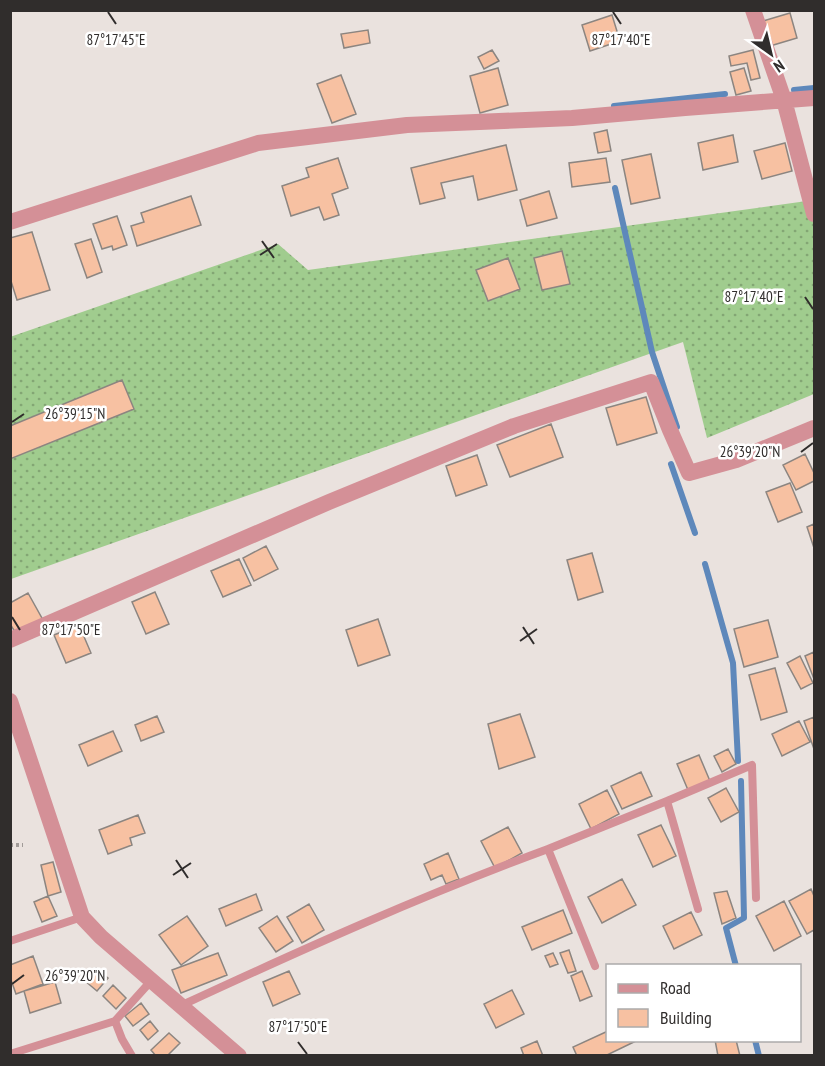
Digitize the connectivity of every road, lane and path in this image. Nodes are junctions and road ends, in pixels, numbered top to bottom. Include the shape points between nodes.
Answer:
1 (753, 10) edge
2 (814, 98) edge
3 (784, 100) junction
4 (814, 214) edge
5 (10, 222) edge
6 (814, 428) edge
7 (10, 640) edge
8 (10, 701) edge
9 (667, 801) junction
10 (10, 845) edge
11 (23, 845) dead end
12 (548, 849) junction
13 (756, 898) dead end
14 (698, 909) dead end
15 (82, 916) junction
16 (10, 941) edge
17 (595, 966) dead end
18 (151, 981) junction
19 (180, 1006) junction
20 (115, 1021) junction
21 (10, 1054) edge
22 (132, 1056) edge
23 (239, 1056) edge

1 - 3 street
2 - 3 street
3 - 4 street
3 - 5 street via 572,118 407,125 258,143
6 - 7 street via 736,460 689,473 651,382 514,426
8 - 15 street
9 - 12 lane
9 - 13 lane via 752,765
9 - 14 lane
10 - 11 path
12 - 17 lane
12 - 19 lane via 331,936
15 - 16 lane
15 - 18 street
18 - 19 street
18 - 20 lane
19 - 23 street
20 - 21 lane
20 - 22 lane

